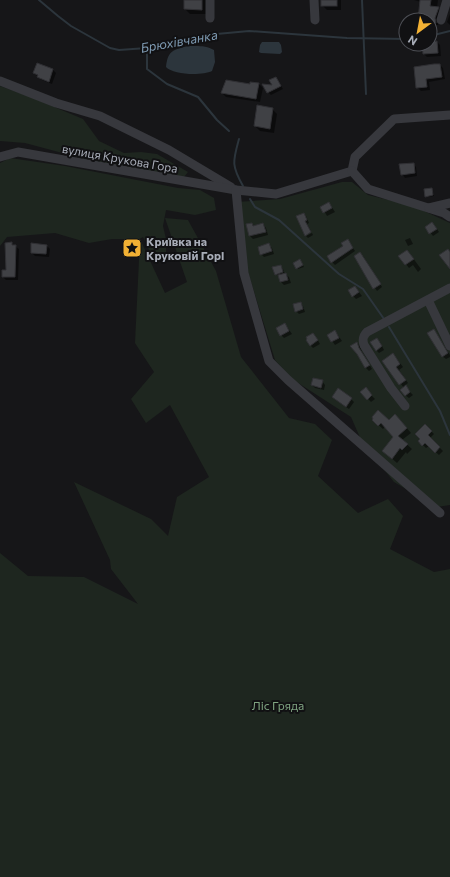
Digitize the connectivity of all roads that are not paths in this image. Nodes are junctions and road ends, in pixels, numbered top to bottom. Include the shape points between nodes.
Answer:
1 (210, 0) edge
2 (314, 0) edge
3 (446, 0) edge
4 (210, 18) dead end
5 (315, 20) dead end
6 (441, 20) dead end
7 (0, 82) edge
8 (450, 116) edge
9 (0, 157) edge
10 (352, 171) junction
11 (236, 190) junction
12 (450, 203) edge
13 (428, 208) junction
14 (450, 217) edge
15 (450, 288) edge
16 (428, 300) junction
17 (450, 346) edge
18 (405, 406) dead end
19 (440, 512) dead end

1 - 4 street
2 - 5 street
3 - 6 street
7 - 11 street via 100,116 169,150
8 - 10 street via 394,119 355,156
9 - 11 street, вулиця Крукова Гора via 18,152
10 - 11 street, вулиця Крукова Гора via 276,194
10 - 13 street via 368,189
11 - 19 street via 244,273 269,360 288,380
12 - 13 street
13 - 14 street
15 - 16 street
16 - 17 street
16 - 18 street via 367,332 363,340 390,388

